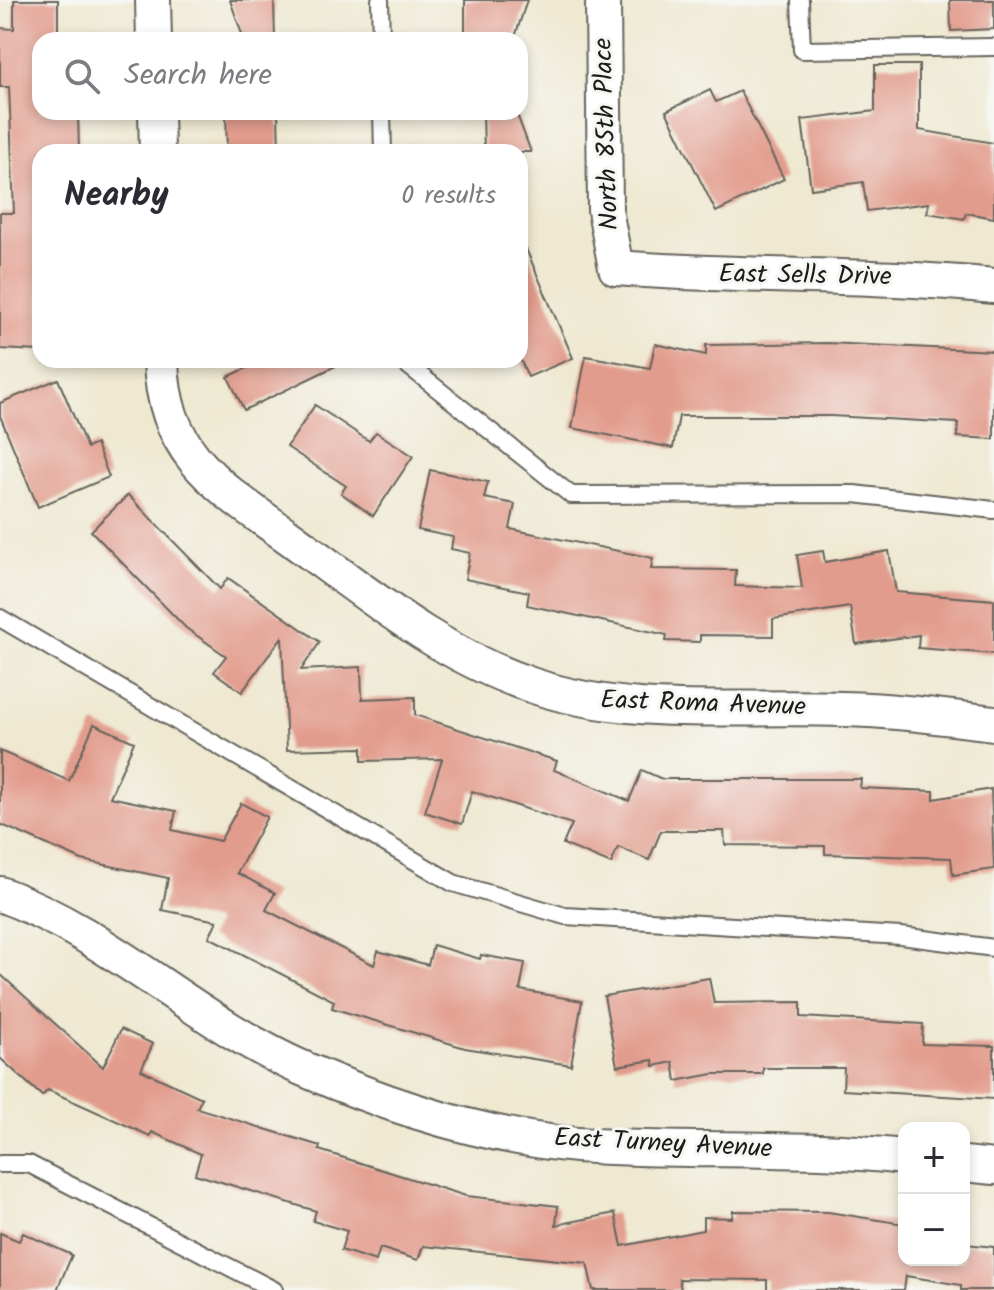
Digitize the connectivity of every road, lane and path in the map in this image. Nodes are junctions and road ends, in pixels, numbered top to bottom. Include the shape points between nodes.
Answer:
1 (153, 0) edge
2 (380, 0) edge
3 (603, 0) edge
4 (800, 0) edge
5 (154, 32) edge
6 (381, 32) edge
7 (994, 47) edge
8 (156, 120) edge
9 (382, 120) edge
10 (157, 144) edge
11 (383, 144) edge
12 (616, 268) joint
13 (994, 286) edge
14 (162, 368) edge
15 (411, 368) edge
16 (994, 510) edge
17 (0, 618) edge
18 (994, 723) edge
19 (0, 894) edge
20 (994, 948) edge
21 (898, 1156) edge
22 (0, 1164) edge
23 (970, 1165) edge
24 (994, 1167) edge
25 (274, 1290) edge

1 - 5 street
2 - 6 lane
3 - 12 street, North 85th Place via 605,210
4 - 7 lane via 802,50
8 - 10 street
9 - 11 lane
12 - 13 street, East Sells Drive via 908,277
14 - 18 street, East Roma Avenue via 170,421 194,461 241,502 413,626 463,656 529,685 631,706 846,709
15 - 16 lane via 571,495 854,494
17 - 20 lane via 453,883 565,916 901,936
19 - 21 street, East Turney Avenue via 75,930 232,1032 288,1061 375,1097 451,1120 575,1144
22 - 25 lane via 29,1164
23 - 24 street

